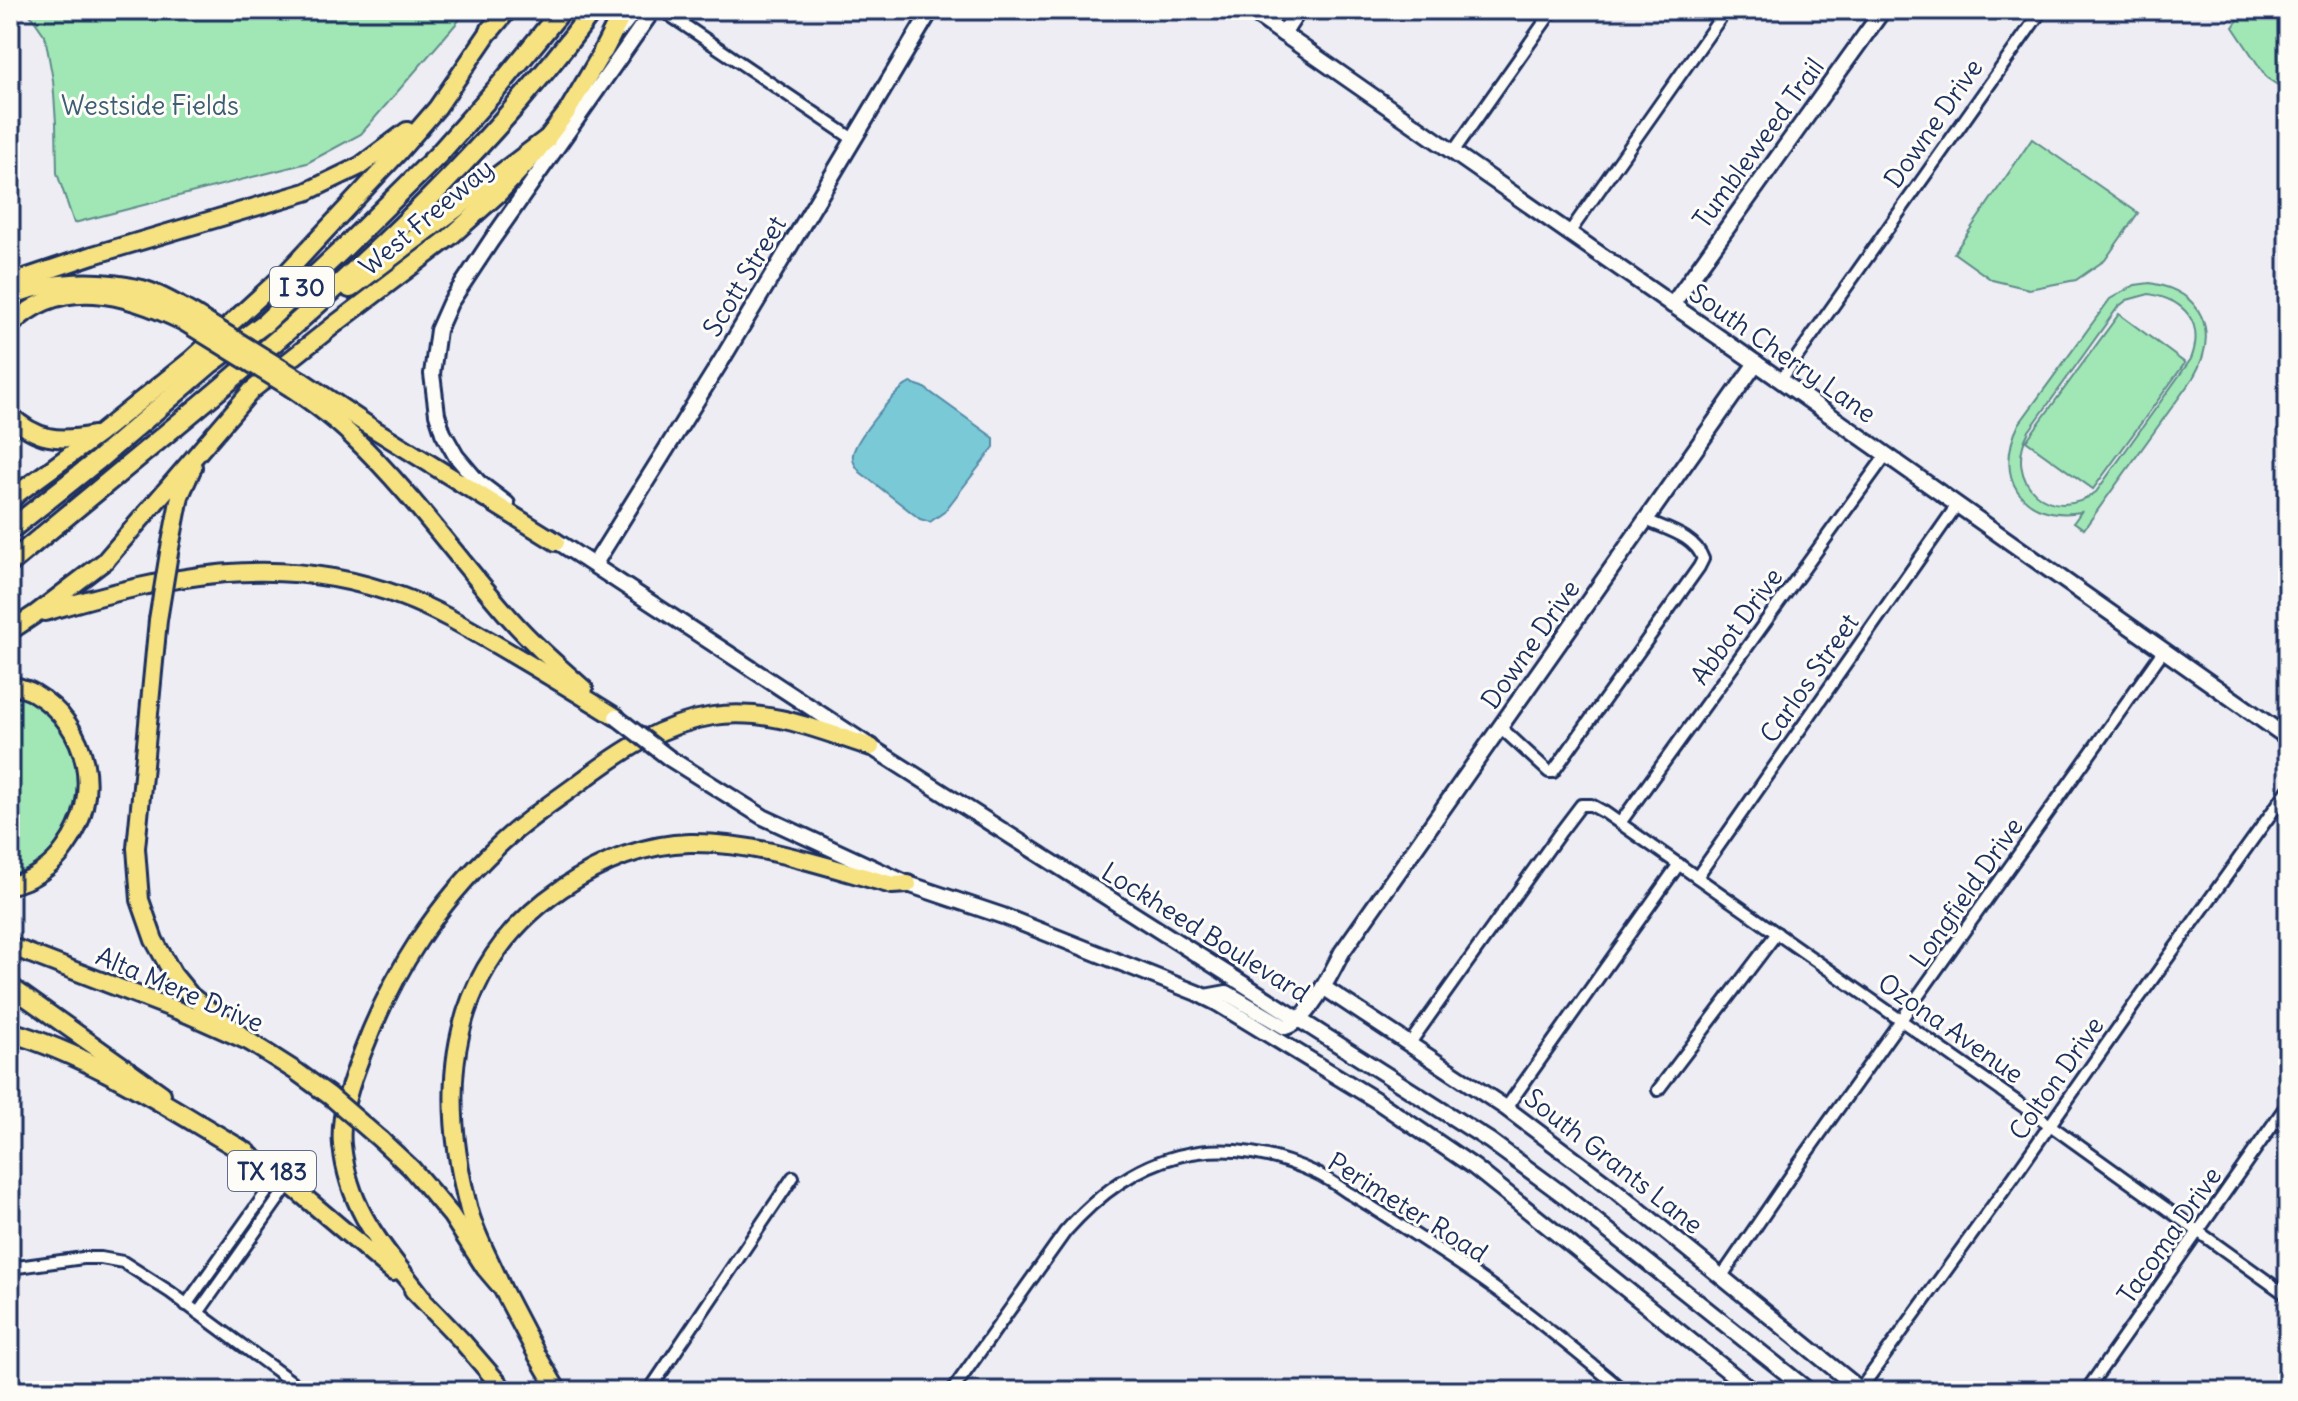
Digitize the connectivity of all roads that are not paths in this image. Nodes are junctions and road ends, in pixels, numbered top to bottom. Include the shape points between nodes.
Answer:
1 (506, 10) edge
2 (562, 10) edge
3 (593, 10) edge
4 (624, 10) edge
5 (635, 10) edge
6 (653, 10) edge
7 (662, 10) edge
8 (931, 10) edge
9 (1249, 10) edge
10 (1299, 10) edge
11 (1553, 10) edge
12 (1726, 10) edge
13 (1883, 10) edge
14 (2042, 10) edge
15 (1264, 15) edge
16 (491, 29) joint
17 (1283, 34) junction
18 (603, 51) junction
19 (437, 108) junction
20 (853, 139) junction
21 (546, 140) junction
22 (1453, 152) junction
23 (1569, 233) junction
24 (10, 283) edge
25 (10, 296) edge
26 (322, 299) junction
27 (1672, 305) junction
28 (189, 318) junction
29 (10, 326) edge
30 (1756, 363) junction
31 (1783, 382) junction
32 (296, 384) junction
33 (10, 415) edge
34 (99, 434) junction
35 (202, 448) junction
36 (1886, 455) junction
37 (12, 498) edge
38 (1957, 505) junction
39 (1646, 520) junction
40 (10, 530) edge
41 (556, 542) junction
42 (10, 563) edge
43 (594, 565) junction
44 (34, 615) junction
45 (10, 631) edge
46 (2163, 651) junction
47 (10, 685) edge
48 (616, 717) junction
49 (1500, 727) junction
50 (2288, 738) edge
51 (871, 747) junction
52 (2288, 790) edge
53 (1620, 823) junction
54 (1679, 864) junction
55 (1697, 877) junction
56 (908, 884) junction
57 (10, 885) edge
58 (1777, 933) junction
59 (10, 946) edge
60 (1342, 952) junction
61 (10, 986) edge
62 (1323, 987) junction
63 (1204, 997) junction
64 (1284, 1010) junction
65 (1300, 1020) junction
66 (1902, 1021) junction
67 (10, 1032) edge
68 (250, 1042) junction
69 (1410, 1043) junction
70 (1658, 1090) dead end
71 (2288, 1103) edge
72 (1506, 1108) junction
73 (2050, 1125) junction
74 (247, 1153) junction
75 (793, 1177) dead end
76 (283, 1180) junction
77 (2200, 1231) junction
78 (10, 1268) edge
79 (1722, 1276) junction
80 (502, 1288) junction
81 (2288, 1296) edge
82 (422, 1297) junction
83 (186, 1305) junction
84 (198, 1313) junction
85 (1861, 1390) edge
86 (304, 1391) edge
87 (505, 1391) edge
88 (558, 1391) edge
89 (649, 1391) edge
90 (952, 1391) edge
91 (1624, 1391) edge
92 (1753, 1391) edge
93 (1809, 1391) edge
94 (2086, 1391) edge

1 - 16 highway
2 - 40 highway, West Freeway / I 30 via 438,155 265,323
3 - 26 highway, West Freeway / I 30 via 485,139
4 - 18 highway
5 - 18 street, West Freeway
6 - 41 street, Lockheed Boulevard via 491,241 438,330 432,374 443,433 478,482
7 - 20 street
8 - 20 street, Scott Street
9 - 15 street, South Cherry Lane
10 - 17 street
11 - 22 street
12 - 23 street
13 - 27 street, Tumbleweed Trail
14 - 31 street, Downe Drive
15 - 17 street, South Cherry Lane
16 - 19 main road, West Freeway
17 - 22 street, South Cherry Lane
18 - 21 main road, West Freeway
19 - 24 main road via 360,166 306,192
19 - 34 main road, West Freeway via 254,304
20 - 43 street, Scott Street
21 - 26 highway via 344,293
21 - 35 main road, West Freeway via 476,215 252,390
22 - 23 street, South Cherry Lane
23 - 27 street, South Cherry Lane
25 - 28 main road via 44,285 114,285 165,298
26 - 42 highway, West Freeway / I 30
27 - 30 street, South Cherry Lane
28 - 29 main road via 86,292 35,306
28 - 32 main road, bridge
30 - 31 street, South Cherry Lane
30 - 39 street, Downe Drive
31 - 36 street, South Cherry Lane
32 - 41 main road
32 - 48 main road via 354,437 510,619
33 - 34 main road via 26,430 50,438
34 - 37 main road, West Freeway
35 - 44 main road, West Freeway via 105,561
35 - 68 main road, bridge via 180,496 158,620 136,848 140,900 173,974 191,996
36 - 38 street, South Cherry Lane
36 - 53 street, Abbot Drive
38 - 46 street, South Cherry Lane
38 - 55 street, Carlos Street
39 - 49 street, Downe Drive
39 - 49 street via 1689,539 1700,549 1702,563 1553,772
41 - 43 street, Lockheed Boulevard
43 - 51 street, Lockheed Boulevard
44 - 45 main road, West Freeway
44 - 48 main road via 201,574 319,576 406,597
46 - 50 street, South Cherry Lane
46 - 66 street, Longfield Drive
47 - 57 main road via 32,692 57,712 75,736 88,777 87,802 65,850 44,870
48 - 56 street, Lockheed Boulevard, bridge via 669,758 763,817
49 - 60 street, Downe Drive
51 - 64 street, Lockheed Boulevard
51 - 82 main road via 755,714 675,726 624,750 525,823 452,893 389,989 354,1074 343,1120 342,1144 353,1197 365,1222
52 - 73 street, Colton Drive
53 - 54 street, Ozona Avenue
53 - 69 street, Ozona Avenue via 1581,805
54 - 55 street, Ozona Avenue
54 - 72 street
55 - 58 street, Ozona Avenue
56 - 63 street, Lockheed Boulevard
56 - 80 main road via 892,885 754,848 688,843 601,864 512,929 478,981 466,1012 453,1109 470,1213
58 - 66 street, Ozona Avenue
58 - 70 street
59 - 68 main road, Alta Mere Drive
60 - 62 street, Downe Drive
60 - 64 street, Downe Drive via 1302,1000
61 - 74 main road, TX 183
62 - 65 street, Downe Drive
62 - 69 street, South Grants Lane
63 - 65 street via 1227,993 1285,1027
63 - 92 street, Lockheed Boulevard via 1374,1099 1474,1167
64 - 65 street, Lockheed Boulevard
65 - 93 street, Lockheed Boulevard via 1490,1141
66 - 73 street, Ozona Avenue
66 - 79 street, Longfield Drive
67 - 74 highway via 104,1071
68 - 80 main road, Alta Mere Drive, bridge via 330,1096 411,1168
69 - 72 street, South Grants Lane
71 - 77 street, Tacoma Drive
72 - 79 street, South Grants Lane
73 - 77 street, Ozona Avenue
73 - 85 street, Colton Drive
74 - 76 main road, TX 183
75 - 89 street
76 - 82 main road, TX 183
76 - 83 street
76 - 84 street
77 - 81 street, Ozona Avenue
77 - 94 street, Tacoma Drive
78 - 83 street via 83,1258 112,1260 133,1268
79 - 85 street, South Grants Lane
80 - 88 main road, Alta Mere Drive
82 - 87 main road, TX 183
83 - 84 street
84 - 86 street
90 - 91 street, Perimeter Road via 1065,1232 1101,1195 1142,1168 1200,1152 1230,1150 1257,1153 1319,1174 1505,1296

